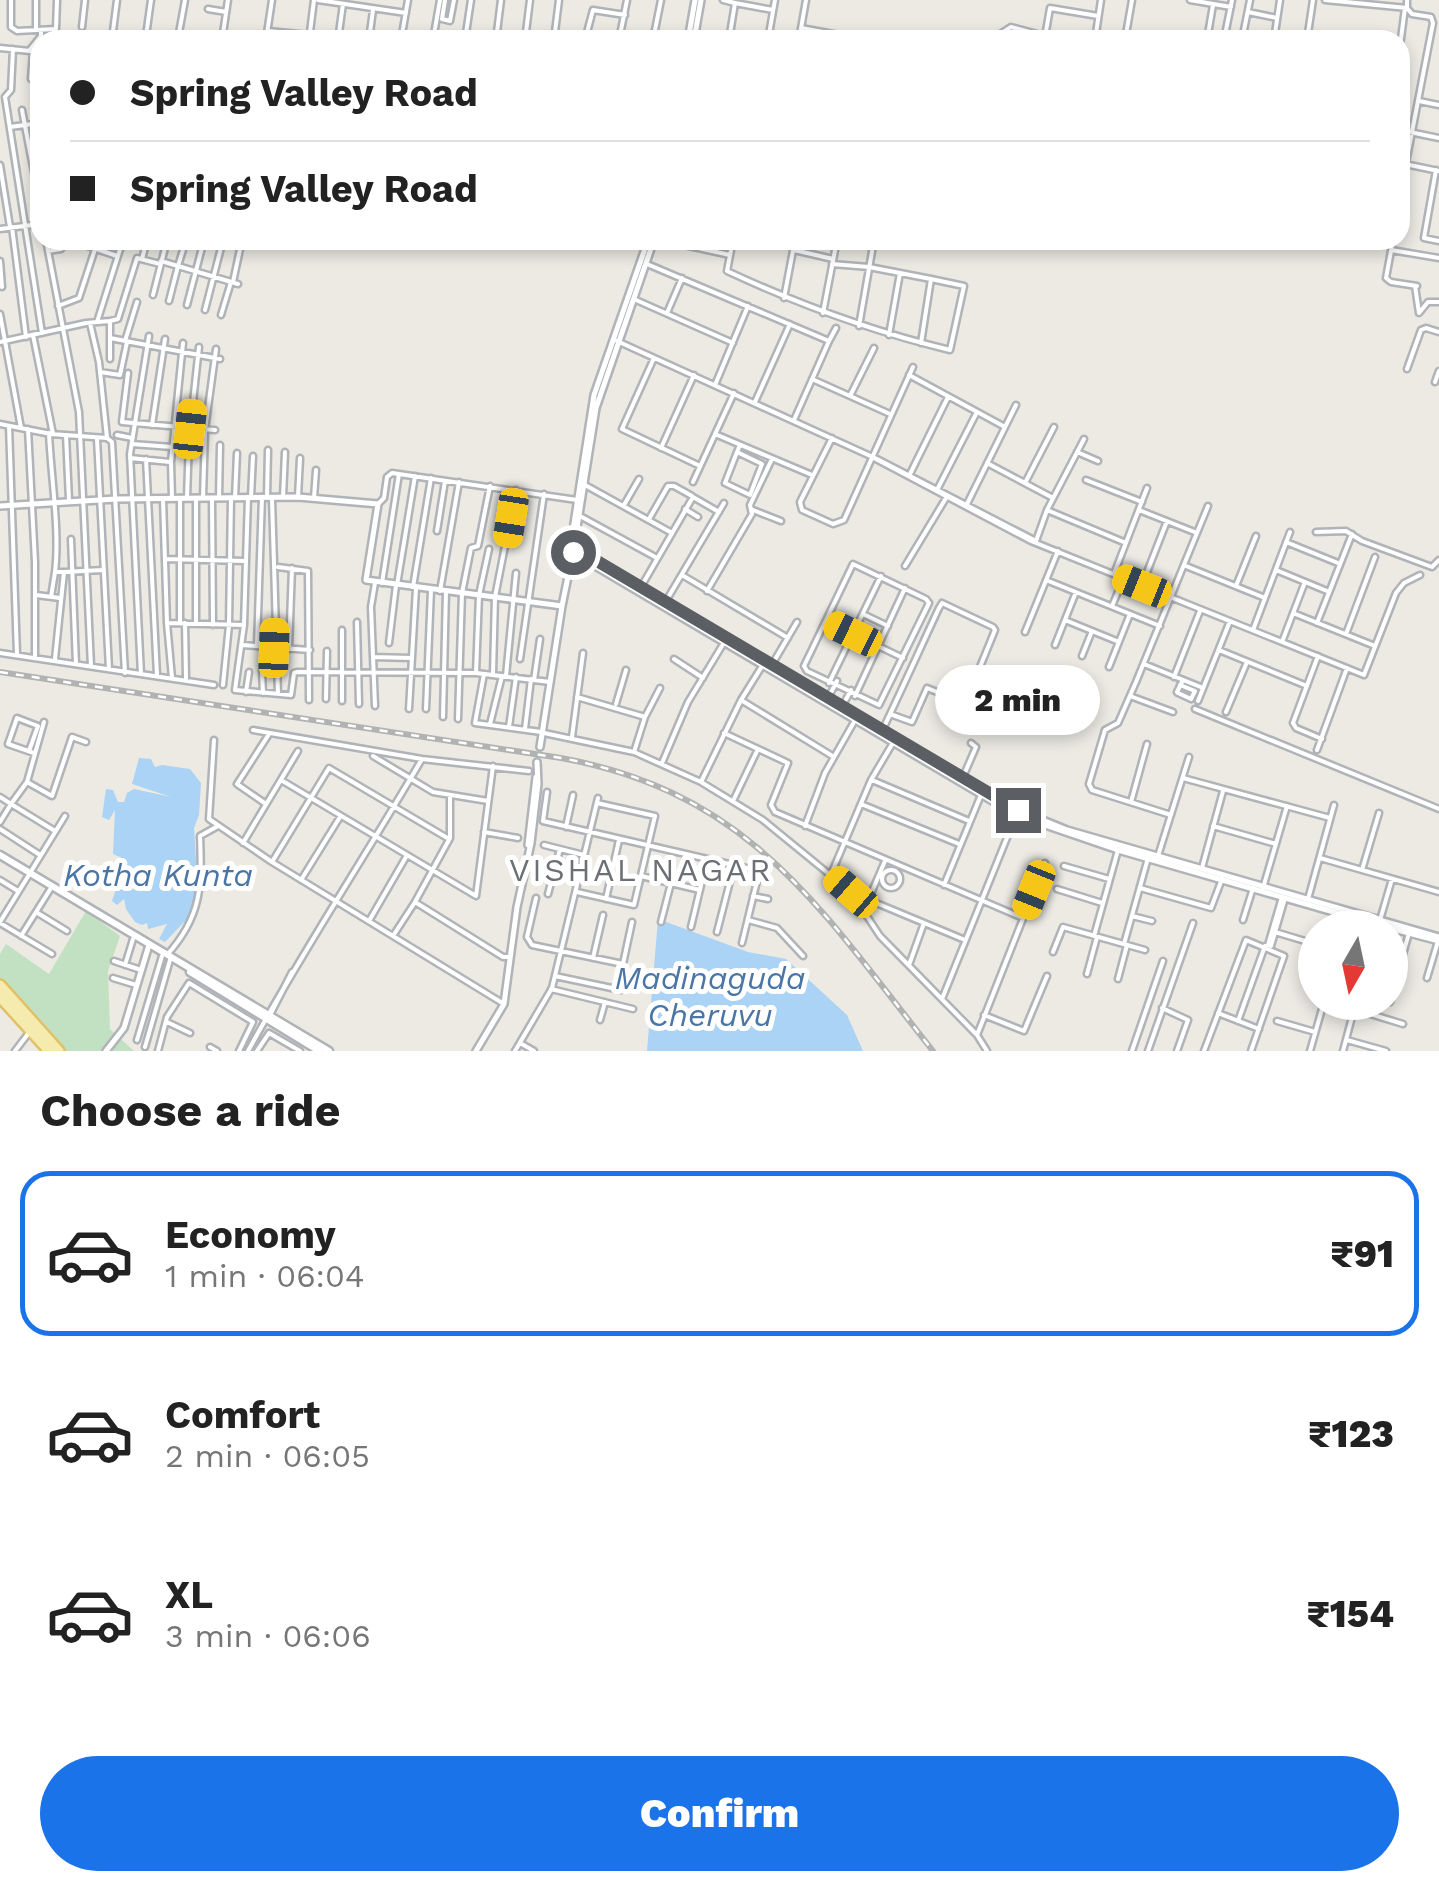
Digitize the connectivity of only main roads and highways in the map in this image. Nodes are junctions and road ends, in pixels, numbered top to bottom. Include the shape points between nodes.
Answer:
1 (0, 856) edge
2 (29, 873) junction
3 (148, 946) junction
4 (166, 957) junction
5 (214, 984) junction
6 (0, 985) edge
7 (0, 996) edge
8 (268, 1016) junction
9 (51, 1050) edge
10 (319, 1051) edge
11 (329, 1051) edge

1 - 2 main road
2 - 3 main road
2 - 3 main road
3 - 4 main road
4 - 5 main road
4 - 5 main road
5 - 8 main road
6 - 9 main road
7 - 9 main road
8 - 10 main road
8 - 11 main road

